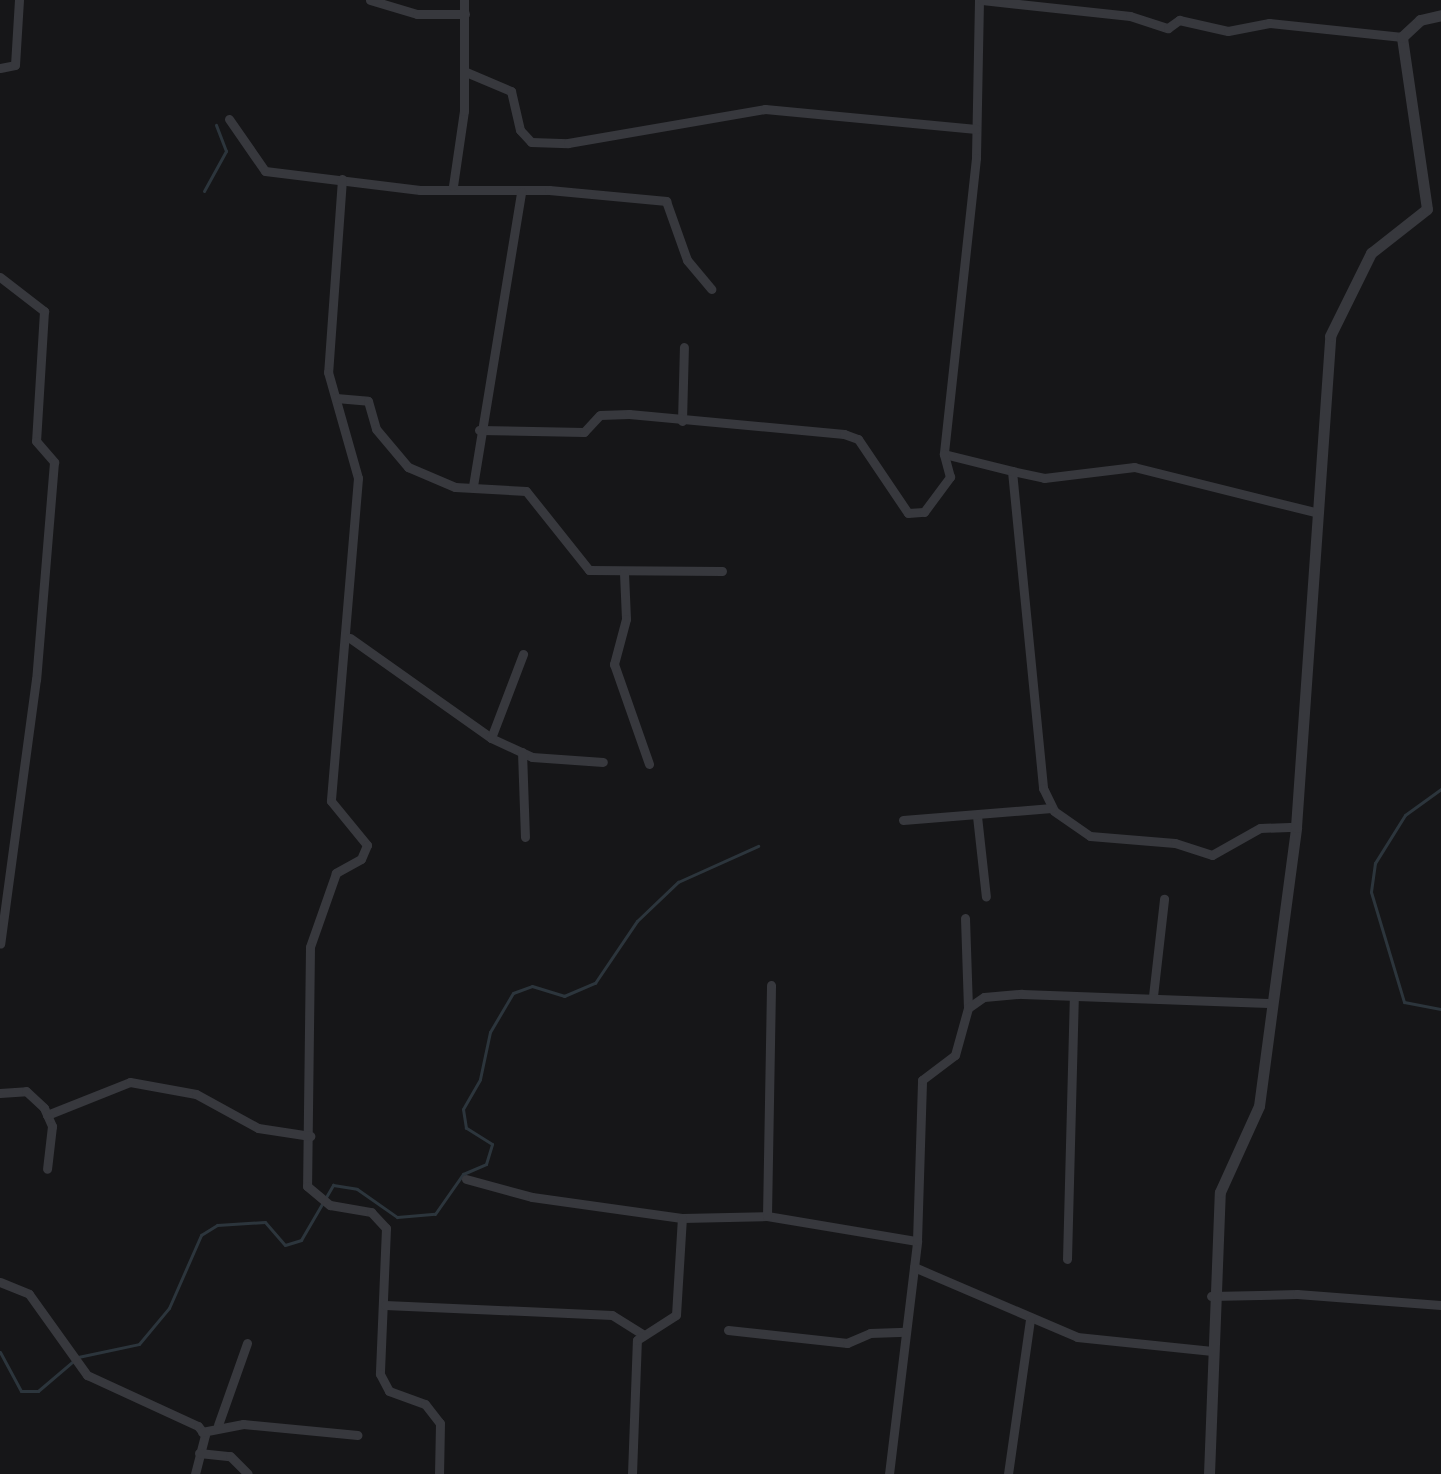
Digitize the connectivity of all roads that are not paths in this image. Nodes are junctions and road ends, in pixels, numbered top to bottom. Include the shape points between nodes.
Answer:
1 (19, 0) edge
2 (370, 0) edge
3 (464, 0) edge
4 (980, 0) edge
5 (465, 14) junction
6 (1441, 15) edge
7 (1402, 37) junction
8 (0, 68) edge
9 (466, 72) junction
10 (229, 119) dead end
11 (976, 129) junction
12 (342, 179) junction
13 (453, 186) junction
14 (521, 192) junction
15 (0, 277) edge
16 (711, 289) dead end
17 (684, 347) dead end
18 (336, 398) junction
19 (682, 421) junction
20 (479, 430) junction
21 (944, 454) junction
22 (1012, 471) junction
23 (473, 486) junction
24 (1318, 513) junction
25 (722, 571) dead end
26 (624, 573) junction
27 (350, 638) junction
28 (523, 654) dead end
29 (491, 738) junction
30 (522, 752) junction
31 (603, 762) dead end
32 (649, 764) dead end
33 (1052, 808) junction
34 (977, 816) junction
35 (903, 820) dead end
36 (1296, 827) junction
37 (525, 837) dead end
38 (986, 897) dead end
39 (1164, 899) dead end
40 (965, 918) dead end
41 (0, 944) edge
42 (771, 985) dead end
43 (1153, 996) junction
44 (1074, 997) junction
45 (1268, 1003) junction
46 (968, 1008) junction
47 (0, 1093) edge
48 (47, 1115) junction
49 (310, 1136) junction
50 (47, 1169) dead end
51 (466, 1179) dead end
52 (767, 1216) junction
53 (682, 1218) junction
54 (917, 1241) junction
55 (1067, 1259) dead end
56 (914, 1267) junction
57 (0, 1282) edge
58 (1211, 1296) junction
59 (385, 1305) junction
60 (1441, 1305) edge
61 (1030, 1319) junction
62 (728, 1330) dead end
63 (906, 1332) junction
64 (642, 1334) junction
65 (247, 1343) dead end
66 (1212, 1351) junction
67 (218, 1425) junction
68 (202, 1432) junction
69 (357, 1435) dead end
70 (199, 1453) junction
71 (195, 1474) edge
72 (248, 1474) edge
73 (439, 1474) edge
74 (632, 1474) edge
75 (889, 1474) edge
76 (1008, 1474) edge
77 (1209, 1474) edge

1 - 8 street via 15,65
2 - 5 street via 417,14
3 - 5 street
4 - 7 street via 1130,16 1168,28 1179,20 1228,31 1269,23
4 - 11 street
5 - 9 street
6 - 7 street via 1420,20
7 - 24 street via 1427,209 1371,253 1330,336
9 - 11 street via 511,91 520,130 531,142 568,143 765,109
9 - 13 street
10 - 12 street via 265,171
11 - 21 street
12 - 13 street
12 - 18 street via 328,372
13 - 14 street
14 - 16 street via 666,201 687,260
14 - 20 street
15 - 41 street via 44,311 36,441 54,462 36,679
17 - 19 street
18 - 23 street via 368,401 376,429 408,467 455,487
18 - 27 street via 358,478
19 - 20 street via 600,415 584,432
19 - 21 street via 858,439 908,513 924,512 950,477
20 - 23 street
21 - 22 street
22 - 24 street via 1044,478 1134,467
22 - 33 street via 1043,788
23 - 26 street via 526,491 589,570
24 - 36 street
25 - 26 street
26 - 32 street via 626,619 614,664
27 - 29 street
27 - 49 street via 331,801 367,845 361,859 336,873 310,947
28 - 29 street
29 - 30 street
30 - 31 street
30 - 37 street
33 - 34 street
33 - 36 street via 1090,836 1175,843 1212,855 1260,828
34 - 35 street
34 - 38 street
36 - 45 street
39 - 43 street
40 - 46 street
42 - 52 street
43 - 44 street
43 - 45 street
44 - 46 street via 984,997
44 - 55 street
45 - 58 street via 1259,1106 1224,1174
46 - 54 street via 955,1055 922,1080
47 - 48 street via 26,1091
48 - 49 street via 130,1082 196,1094 258,1128
48 - 50 street
49 - 59 street via 307,1186 330,1205 371,1212 386,1228
51 - 53 street via 532,1197
52 - 53 street
52 - 54 street
53 - 64 street via 676,1315
54 - 56 street
56 - 61 street
56 - 63 street
57 - 68 street via 29,1294 87,1375
58 - 60 street via 1297,1294
58 - 66 street
59 - 64 street via 612,1315
59 - 73 street via 380,1374 389,1391 425,1404 440,1423
61 - 66 street via 1077,1337
61 - 76 street
62 - 63 street via 847,1343 870,1333
63 - 75 street
64 - 74 street
65 - 67 street
66 - 77 street
67 - 68 street
67 - 69 street
68 - 70 street
70 - 71 street
70 - 72 street via 230,1456

